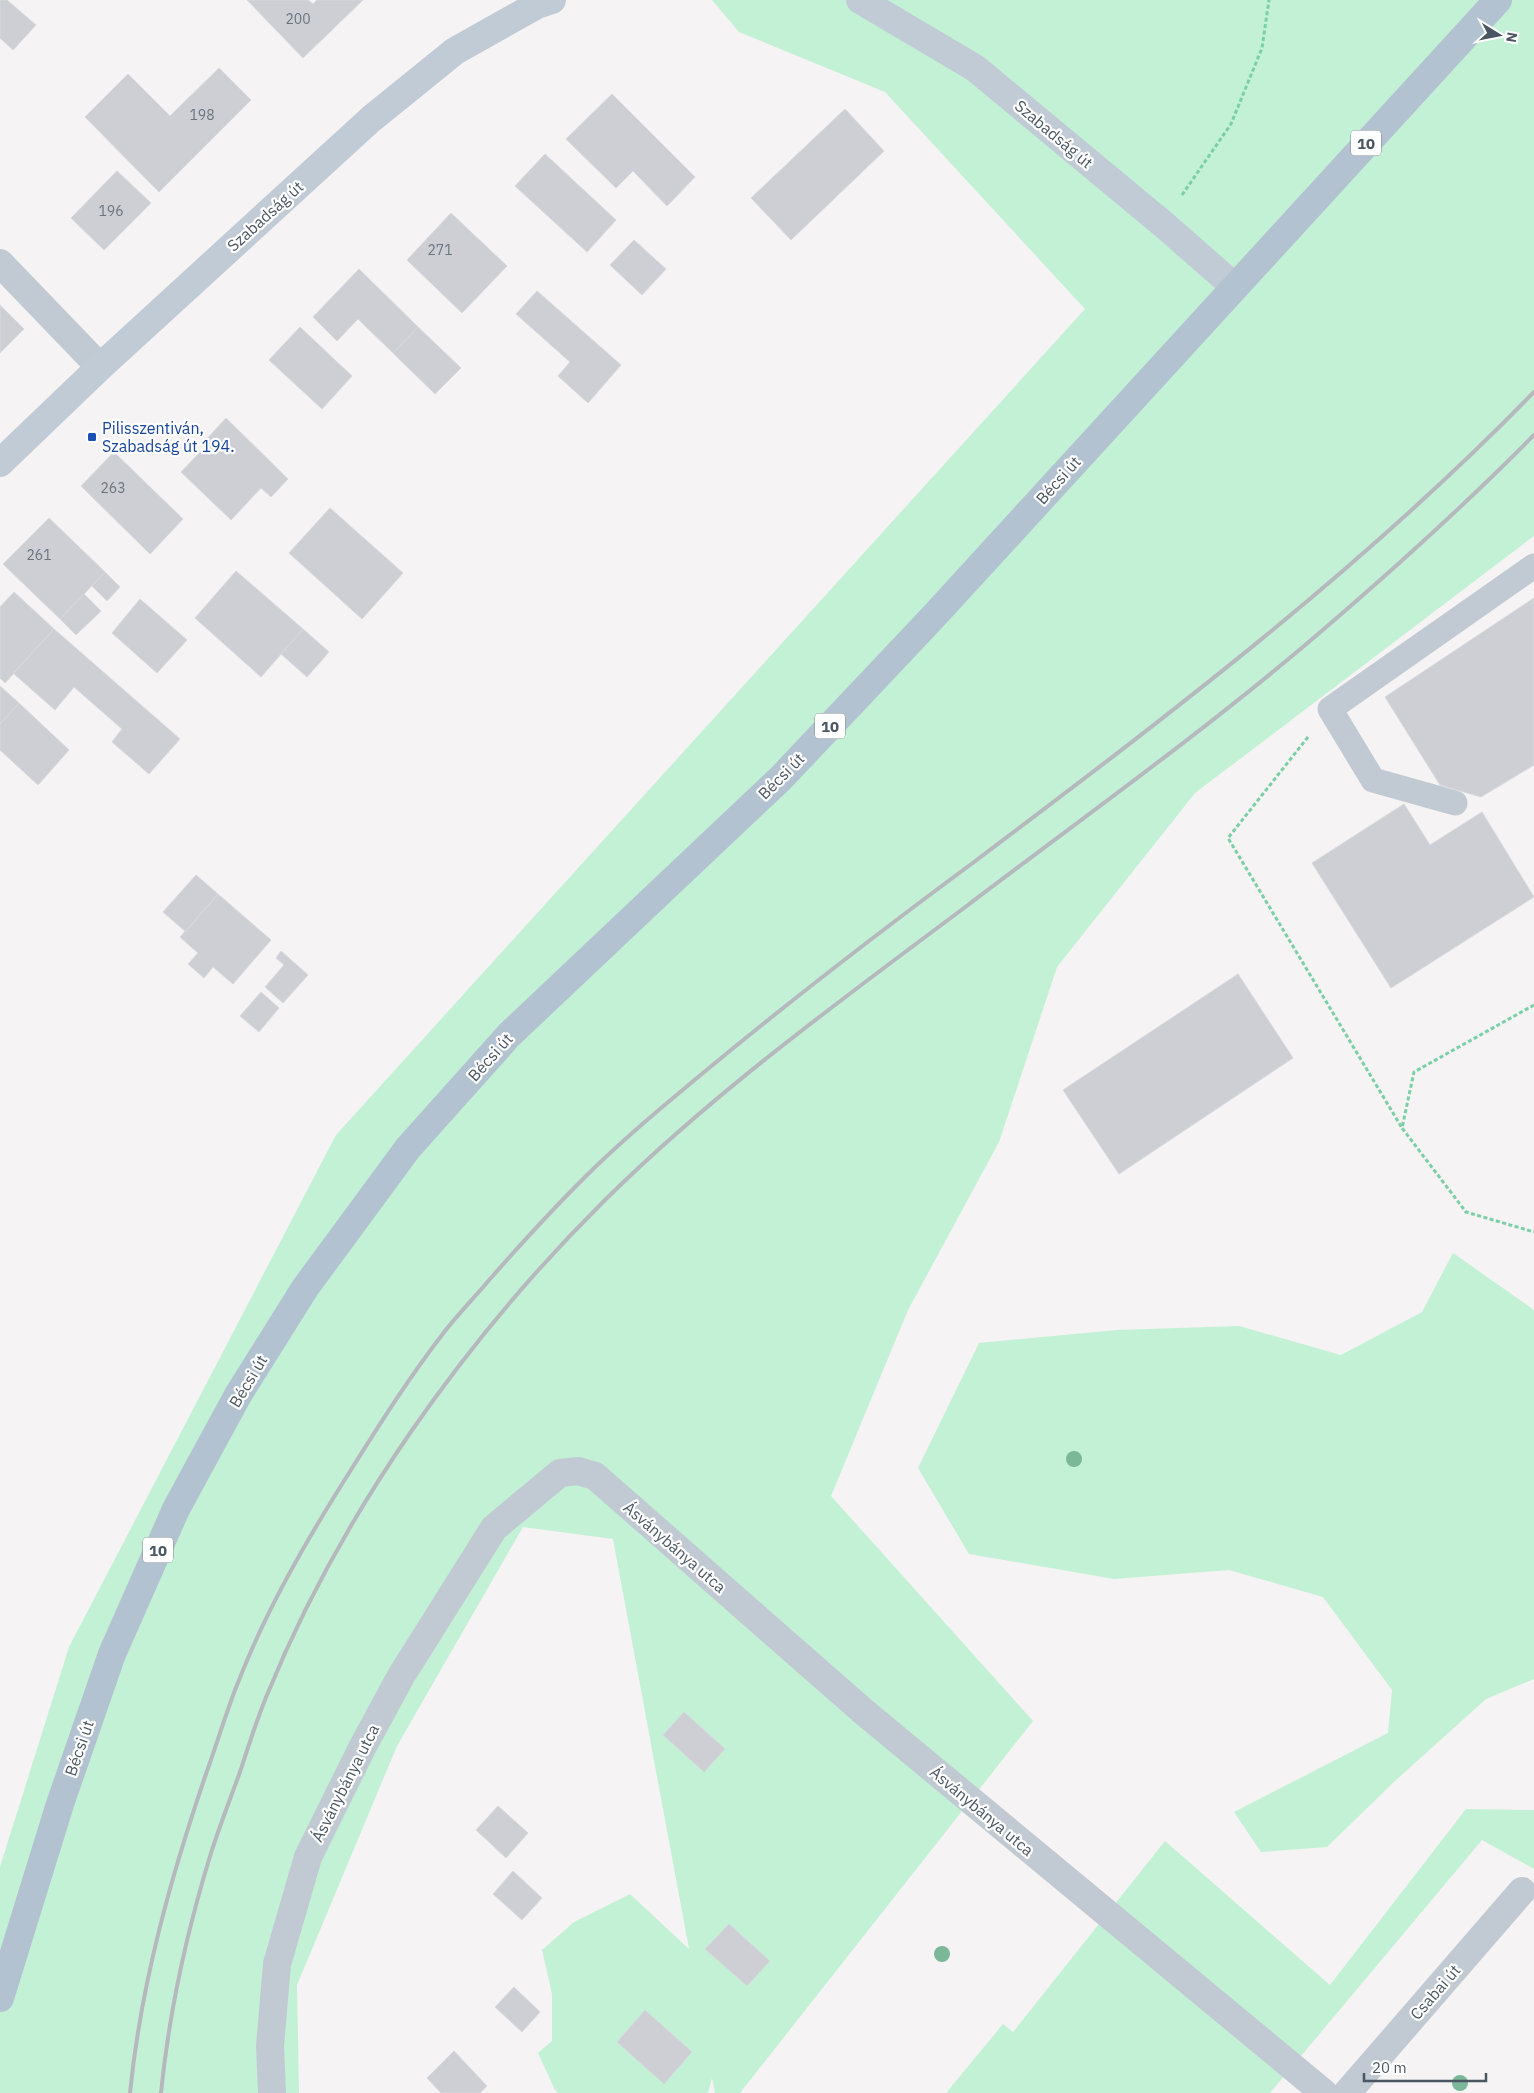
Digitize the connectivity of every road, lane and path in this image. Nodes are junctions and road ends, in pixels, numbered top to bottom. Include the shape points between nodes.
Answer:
1 (552, 0) edge
2 (860, 0) edge
3 (1269, 0) edge
4 (1498, 0) edge
5 (1163, 224) junction
6 (0, 263) edge
7 (1235, 287) junction
8 (100, 367) junction
9 (0, 463) edge
10 (1534, 566) edge
11 (1330, 709) junction
12 (1455, 803) dead end
13 (1534, 1005) edge
14 (1402, 1128) junction
15 (1534, 1232) edge
16 (1522, 1891) dead end
17 (0, 1998) edge
18 (272, 2093) edge
19 (1324, 2093) edge
20 (1347, 2093) edge

1 - 8 main road, Szabadság út via 537,5 455,51 371,119
2 - 5 main road, Szabadság út via 975,68
3 - 5 path via 1262,48 1231,124
4 - 7 main road, 10
5 - 7 main road, Szabadság út
6 - 8 street
7 - 17 main road, Bécsi út / 10 via 781,778 509,1035 408,1148 305,1288 238,1395 176,1509 112,1654 60,1804
8 - 9 main road, Szabadság út
10 - 11 lane
11 - 12 lane via 1373,780
11 - 14 path via 1228,838
13 - 14 path via 1414,1072
14 - 15 path via 1466,1212
16 - 20 street, Csabai út
18 - 19 street, Ásványbánya utca via 270,2046 277,1964 308,1857 401,1676 494,1528 560,1473 578,1471 595,1476 864,1712

